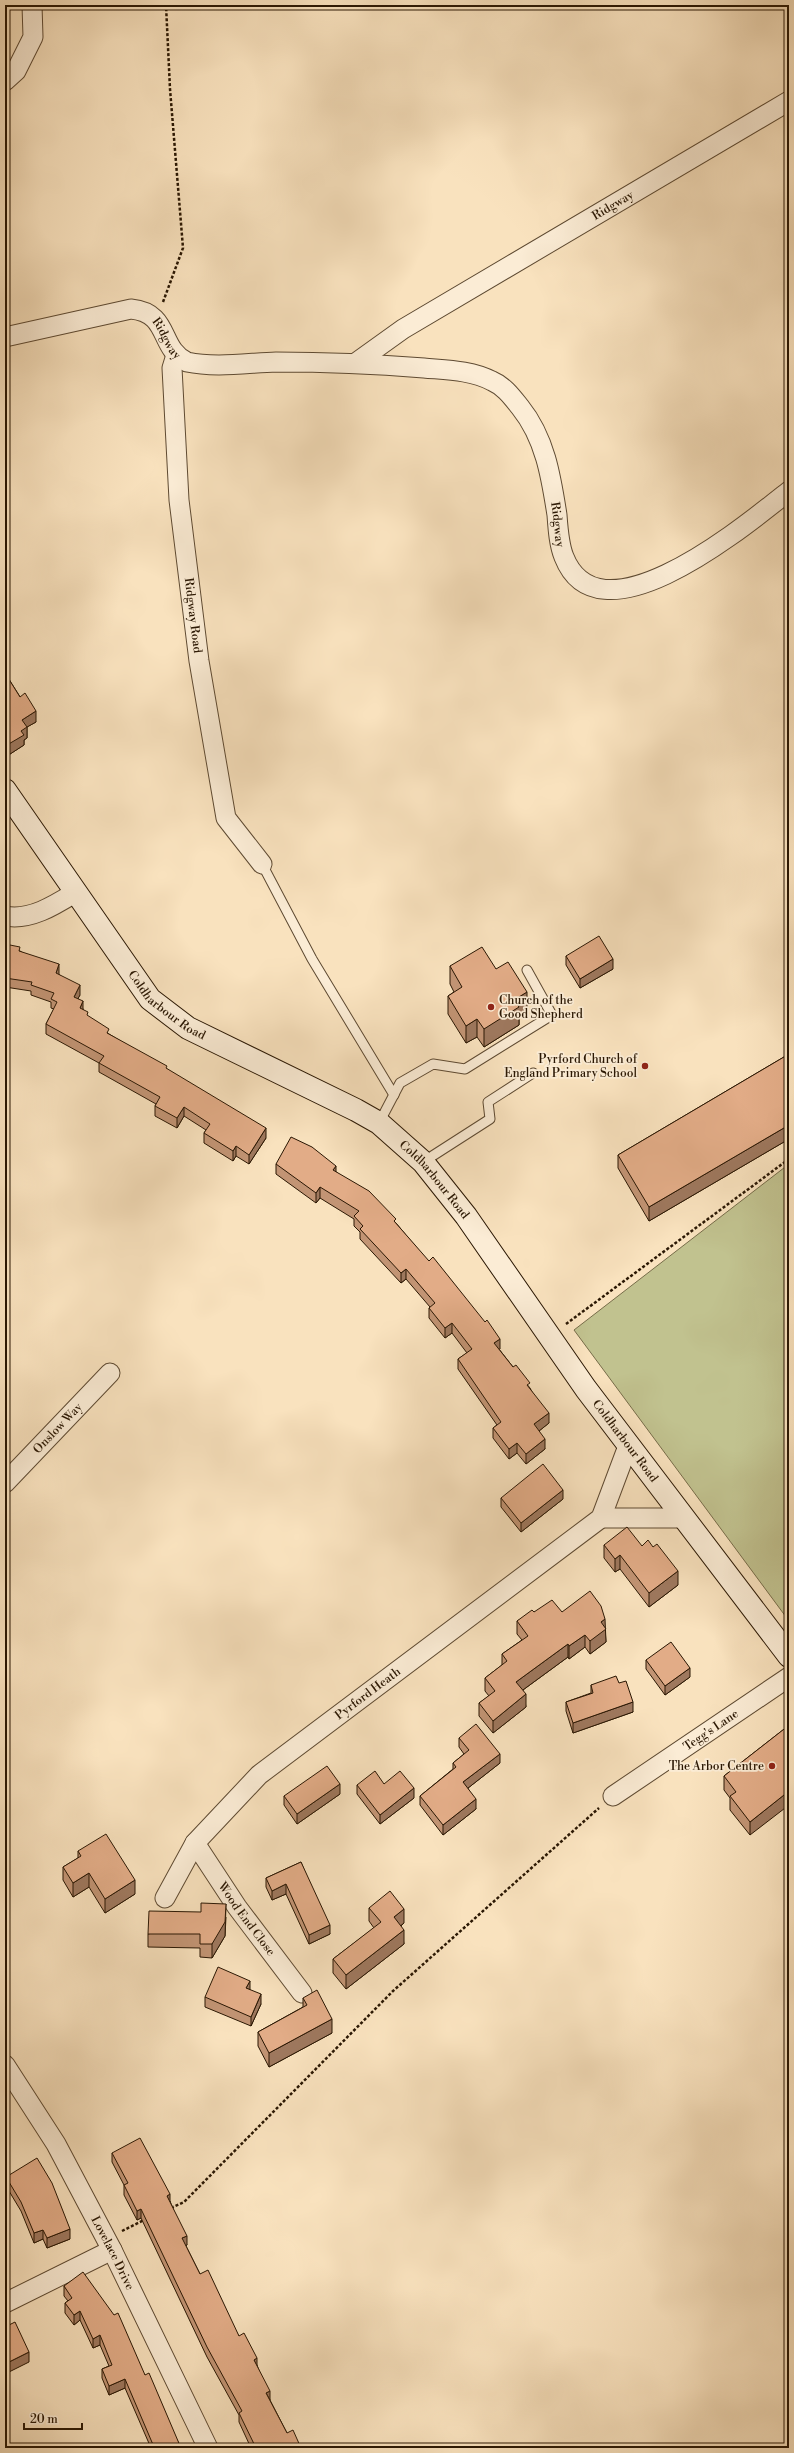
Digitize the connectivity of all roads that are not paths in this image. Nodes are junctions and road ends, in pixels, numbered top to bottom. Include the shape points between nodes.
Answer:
1 (32, 5) edge
2 (5, 81) edge
3 (789, 101) edge
4 (5, 337) edge
5 (176, 355) junction
6 (357, 362) junction
7 (789, 491) edge
8 (5, 790) edge
9 (262, 864) joint
10 (76, 892) junction
11 (5, 916) edge
12 (527, 970) dead end
13 (533, 1073) dead end
14 (394, 1095) junction
15 (379, 1123) junction
16 (423, 1162) junction
17 (110, 1373) dead end
18 (628, 1446) junction
19 (5, 1483) edge
20 (601, 1518) junction
21 (683, 1518) junction
22 (789, 1656) edge
23 (789, 1677) edge
24 (613, 1796) road end
25 (195, 1843) junction
26 (165, 1898) dead end
27 (302, 1993) dead end
28 (5, 2065) edge
29 (109, 2244) junction
30 (5, 2303) edge
31 (208, 2448) edge

1 - 2 street via 33,37 16,71
3 - 6 street, Ridgway via 403,329
4 - 5 street, Ridgway via 120,309 142,310 157,320
5 - 6 street, Ridgway via 187,362 201,364
5 - 9 street, Ridgway Road via 172,368 179,500 202,676 226,818
6 - 7 street, Ridgway via 472,374 494,381 503,388 526,414 544,448 564,558 571,570 594,588 612,591 630,589 660,577 724,538
8 - 10 main road, Coldharbour Road
9 - 14 lane via 312,960
10 - 11 street via 50,908 16,918
10 - 15 main road, Coldharbour Road via 150,999 188,1028
12 - 14 lane via 552,1015 465,1069 433,1064 400,1083
13 - 16 lane via 488,1102 490,1119
14 - 15 lane
15 - 16 main road, Coldharbour Road
16 - 18 main road, Coldharbour Road via 466,1216
17 - 19 street, Onslow Way
18 - 20 street
18 - 21 main road, Coldharbour Road
20 - 21 street
20 - 25 street, Pyrford Heath via 258,1776
21 - 22 main road, Coldharbour Road
23 - 24 street, Tegg's Lane
25 - 26 street, Pyrford Heath
25 - 27 street, Wood End Close via 237,1907
28 - 29 street, Lovelace Drive via 56,2144
29 - 30 street
29 - 31 street, Lovelace Drive

